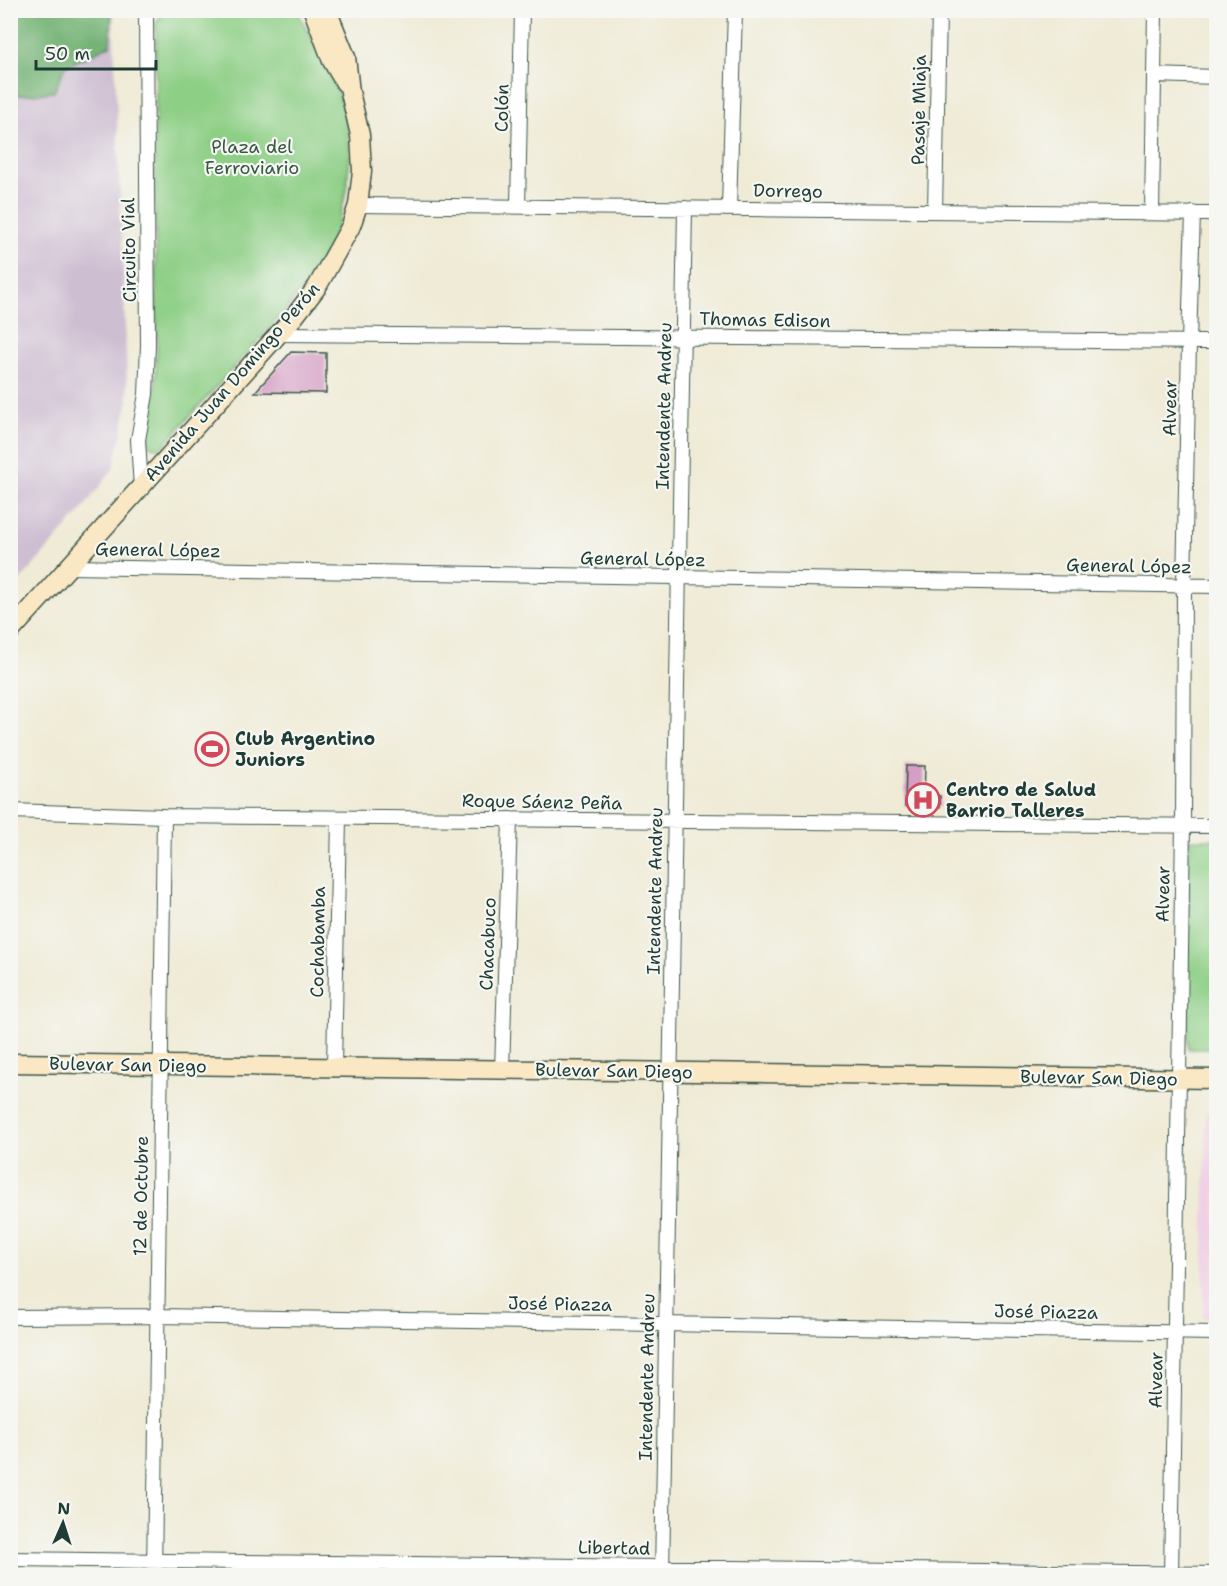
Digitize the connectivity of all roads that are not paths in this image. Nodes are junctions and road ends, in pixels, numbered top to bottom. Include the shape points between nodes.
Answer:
1 (141, 10) edge
2 (151, 10) edge
3 (522, 10) edge
4 (735, 10) edge
5 (939, 10) edge
6 (1155, 10) edge
7 (146, 11) edge
8 (317, 14) edge
9 (1154, 75) junction
10 (1216, 77) edge
11 (358, 205) junction
12 (518, 206) junction
13 (685, 208) junction
14 (729, 208) junction
15 (935, 211) junction
16 (1152, 213) junction
17 (1193, 213) junction
18 (1216, 214) edge
19 (278, 334) junction
20 (683, 337) junction
21 (1189, 342) junction
22 (1216, 342) edge
23 (141, 488) junction
24 (70, 567) junction
25 (679, 577) junction
26 (1184, 585) junction
27 (1216, 586) edge
28 (10, 632) edge
29 (10, 811) edge
30 (164, 816) junction
31 (339, 818) junction
32 (510, 819) junction
33 (675, 821) junction
34 (1183, 826) junction
35 (1216, 826) edge
36 (10, 1063) edge
37 (160, 1065) junction
38 (334, 1067) junction
39 (502, 1070) junction
40 (670, 1072) junction
41 (1178, 1079) junction
42 (1216, 1079) edge
43 (157, 1316) junction
44 (10, 1317) edge
45 (666, 1323) junction
46 (1175, 1333) junction
47 (1216, 1333) edge
48 (10, 1559) edge
49 (154, 1561) junction
50 (662, 1571) edge
51 (1172, 1574) edge
52 (1216, 1574) edge
53 (154, 1575) edge

1 - 7 street
2 - 7 street
3 - 12 street, Colón
4 - 14 street
5 - 15 street, Pasaje Miaja
6 - 9 street
7 - 23 street, Circuito Vial via 148,345 146,394 138,440
8 - 11 street, Avenida Juan Domingo Perón via 332,61 350,92 360,135 362,171
9 - 10 street
9 - 16 street
11 - 12 street, Dorrego
11 - 19 street, Avenida Juan Domingo Perón via 351,226 317,287
12 - 13 street, Dorrego
13 - 14 street, Dorrego
13 - 20 street, Intendente Andreu
14 - 15 street, Dorrego
15 - 16 street, Dorrego
16 - 17 street, Dorrego
17 - 18 street, Dorrego
17 - 21 street, Alvear
19 - 20 street, Thomas Edison
19 - 23 street, Avenida Juan Domingo Perón
20 - 21 street, Thomas Edison
20 - 25 street, Intendente Andreu
21 - 22 street, Thomas Edison
21 - 26 street, Alvear
23 - 24 street, Avenida Juan Domingo Perón
24 - 25 street, General López
24 - 28 street, Avenida Juan Domingo Perón
25 - 26 street, General López
25 - 33 street, Intendente Andreu
26 - 27 street, General López
26 - 34 street, Alvear
29 - 30 street, Roque Sáenz Peña
30 - 31 street, Roque Sáenz Peña
30 - 37 street, 12 de Octubre
31 - 32 street, Roque Sáenz Peña
31 - 38 street, Cochabamba
32 - 33 street, Roque Sáenz Peña
32 - 39 street, Chacabuco
33 - 34 street, Roque Sáenz Peña
33 - 40 street, Intendente Andreu
34 - 35 street, Roque Sáenz Peña
34 - 41 street, Alvear
36 - 37 street, Bulevar San Diego
37 - 38 street, Bulevar San Diego
37 - 43 street, 12 de Octubre
38 - 39 street, Bulevar San Diego
39 - 40 street, Bulevar San Diego
40 - 41 street, Bulevar San Diego
40 - 45 street, Intendente Andreu
41 - 42 street, Bulevar San Diego
41 - 46 street, Alvear
43 - 44 street, José Piazza
43 - 45 street, José Piazza
43 - 49 street, 12 de Octubre
45 - 46 street, José Piazza
45 - 50 street, Intendente Andreu
46 - 47 street, José Piazza
46 - 51 street, Alvear
48 - 49 street, Libertad
49 - 50 street, Libertad
49 - 53 street, 12 de Octubre
50 - 51 street, Libertad
51 - 52 street, Libertad

